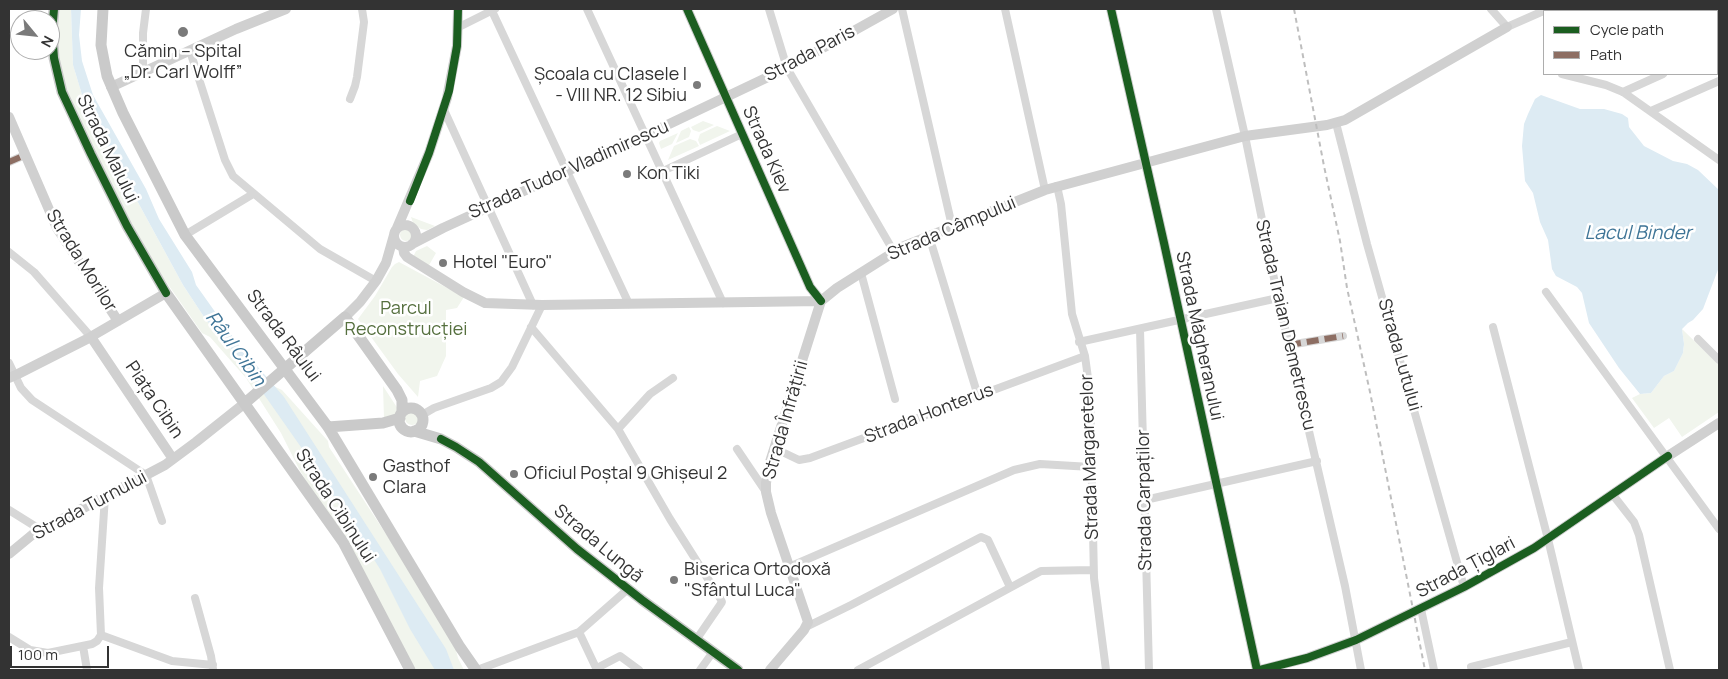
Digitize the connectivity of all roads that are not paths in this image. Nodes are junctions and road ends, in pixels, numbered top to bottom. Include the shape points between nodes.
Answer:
1 (54, 9) edge
2 (103, 9) edge
3 (146, 9) edge
4 (286, 9) edge
5 (362, 9) edge
6 (458, 9) edge
7 (587, 9) edge
8 (687, 9) edge
9 (769, 9) edge
10 (893, 9) edge
11 (902, 9) edge
12 (1005, 9) edge
13 (1110, 9) edge
14 (1216, 9) edge
15 (1491, 9) edge
16 (494, 10) edge
17 (1543, 11) edge
18 (458, 27) junction
19 (1507, 27) junction
20 (190, 51) junction
21 (788, 68) junction
22 (142, 73) junction
23 (1566, 75) edge
24 (1661, 75) edge
25 (1719, 81) edge
26 (111, 87) junction
27 (1623, 92) junction
28 (726, 98) junction
29 (350, 99) dead end
30 (444, 110) junction
31 (1651, 111) junction
32 (9, 117) edge
33 (1336, 123) junction
34 (742, 134) junction
35 (646, 135) junction
36 (1245, 136) junction
37 (25, 155) junction
38 (1144, 157) junction
39 (1719, 160) edge
40 (9, 162) edge
41 (566, 170) junction
42 (662, 171) junction
43 (1057, 186) junction
44 (1045, 190) junction
45 (253, 194) junction
46 (410, 201) junction
47 (488, 206) junction
48 (410, 226) junction
49 (952, 226) junction
50 (439, 230) junction
51 (396, 232) junction
52 (185, 235) junction
53 (929, 236) junction
54 (406, 246) junction
55 (9, 252) edge
56 (894, 252) junction
57 (386, 263) junction
58 (861, 273) junction
59 (376, 281) junction
60 (1546, 292) dead end
61 (166, 293) junction
62 (1278, 298) junction
63 (821, 301) junction
64 (723, 303) junction
65 (628, 304) junction
66 (537, 305) junction
67 (345, 317) junction
68 (1180, 320) junction
69 (118, 321) junction
70 (531, 327) junction
71 (1493, 327) dead end
72 (1140, 329) junction
73 (91, 336) junction
74 (1343, 336) dead end
75 (1698, 339) dead end
76 (1079, 342) junction
77 (1289, 345) junction
78 (1084, 356) junction
79 (1719, 360) edge
80 (9, 363) edge
81 (282, 371) junction
82 (12, 377) edge
83 (673, 378) dead end
84 (236, 392) joint
85 (978, 396) junction
86 (895, 399) dead end
87 (247, 401) junction
88 (401, 415) junction
89 (423, 418) junction
90 (383, 423) junction
91 (1719, 423) edge
92 (328, 427) junction
93 (618, 428) junction
94 (411, 431) junction
95 (441, 439) junction
96 (737, 448) dead end
97 (774, 448) junction
98 (1668, 456) junction
99 (172, 459) junction
100 (1317, 461) junction
101 (1091, 466) junction
102 (146, 476) junction
103 (1215, 484) junction
104 (766, 492) junction
105 (1613, 495) junction
106 (105, 496) junction
107 (1145, 500) junction
108 (9, 510) edge
109 (162, 520) dead end
110 (1719, 529) edge
111 (41, 530) junction
112 (1548, 539) junction
113 (9, 554) edge
114 (789, 567) junction
115 (1093, 570) junction
116 (1010, 587) junction
117 (1464, 588) junction
118 (628, 589) junction
119 (195, 598) dead end
120 (1421, 609) junction
121 (806, 627) junction
122 (580, 632) junction
123 (101, 635) junction
124 (9, 637) edge
125 (696, 640) junction
126 (1356, 640) junction
127 (1572, 642) junction
128 (83, 646) junction
129 (713, 652) junction
130 (1471, 667) dead end
131 (213, 668) edge
132 (597, 669) edge
133 (87, 670) edge
134 (410, 670) edge
135 (477, 670) edge
136 (639, 670) edge
137 (700, 670) edge
138 (738, 670) edge
139 (770, 670) edge
140 (858, 670) edge
141 (1106, 670) edge
142 (1149, 670) edge
143 (1264, 670) edge
144 (1361, 670) edge
145 (1434, 670) edge
146 (1579, 670) edge
147 (1670, 670) edge

1 - 61 main road, Strada Malului via 55,65 62,92 123,218
2 - 26 main road, Strada Râului via 101,45
3 - 22 street
4 - 20 street
5 - 29 street via 364,22 357,77
6 - 18 street
7 - 35 street
8 - 28 street, Strada Kiev
9 - 21 street
10 - 21 street, Strada Paris
11 - 49 street
12 - 44 street
13 - 38 street, Strada Măgheranului
14 - 36 street, Strada Traian Demetrescu
15 - 19 street
16 - 18 street
16 - 41 street
17 - 19 street
18 - 30 street via 455,61
19 - 33 street, Strada Câmpului
20 - 22 street
20 - 45 street via 228,168
21 - 28 street, Strada Paris
21 - 56 street
22 - 26 street
23 - 27 street
24 - 27 street
25 - 31 street
26 - 52 main road, Strada Râului
27 - 31 street
28 - 34 street, Strada Kiev
28 - 35 street, Strada Tudor Vladimirescu
30 - 46 street
30 - 47 street
31 - 39 street
32 - 37 street, Strada Morilor
33 - 36 street, Strada Câmpului
33 - 117 street, Strada Lutului
34 - 42 street
34 - 63 street, Strada Kiev via 810,287
35 - 41 street, Strada Tudor Vladimirescu
35 - 42 street
36 - 38 street, Strada Câmpului
36 - 62 street, Strada Traian Demetrescu
37 - 40 street
37 - 69 street, Strada Morilor via 57,228
38 - 43 street, Strada Câmpului
38 - 68 street, Strada Măgheranului
41 - 47 street, Strada Tudor Vladimirescu
41 - 65 street
42 - 64 street
43 - 44 street, Strada Câmpului
43 - 76 street, Strada Margaretelor via 1072,314
44 - 49 street, Strada Câmpului
45 - 52 street
45 - 59 street via 320,249
46 - 48 street
46 - 51 street
47 - 50 street, Strada Tudor Vladimirescu
47 - 66 street
48 - 50 street via 425,232
48 - 51 street via 402,225
48 - 54 street via 416,240
49 - 53 street, Strada Câmpului
50 - 54 street, Strada Tudor Vladimirescu
51 - 54 street via 396,242
51 - 57 street
52 - 81 main road, Strada Râului
53 - 56 street, Strada Câmpului
53 - 85 street
54 - 57 street, Strada Tudor Vladimirescu
54 - 66 street via 405,255 480,301
55 - 73 street via 34,272
56 - 58 street, Strada Câmpului
57 - 59 street
58 - 63 street, Strada Câmpului
58 - 86 street
59 - 67 street
60 - 98 street
61 - 69 street
61 - 84 main road, Strada Malului
62 - 68 street
62 - 77 street, Strada Traian Demetrescu
63 - 64 street
63 - 97 street, Strada Înfrățirii
64 - 65 street
65 - 66 street
66 - 70 street
67 - 81 main road, Piața Cibin
67 - 88 main road via 397,390 402,400
68 - 72 street
68 - 103 street, Strada Măgheranului
69 - 73 street
70 - 89 street via 512,367 500,382 434,408
70 - 93 street
71 - 112 street
72 - 76 street
72 - 107 street, Strada Carpaților
73 - 82 street
73 - 99 street, Piața Cibin
74 - 77 street
75 - 79 street
76 - 78 street, Strada Margaretelor
77 - 100 street, Strada Traian Demetrescu
78 - 85 street, Strada Honterus
78 - 101 street, Strada Margaretelor via 1090,393
80 - 82 street
81 - 87 main road, Piața Cibin
81 - 92 main road, Strada Râului
82 - 102 street via 32,400
83 - 93 street via 650,394
84 - 87 main road, Strada Cibinului
85 - 97 street, Strada Honterus via 806,460
87 - 99 street, Piața Cibin
87 - 134 main road, Strada Cibinului via 343,542
88 - 89 main road via 407,408 414,408
88 - 90 main road, Strada Lungă
88 - 94 main road via 401,426
89 - 94 main road via 419,428
89 - 95 main road, Strada Lungă
90 - 92 main road, Strada Lungă
90 - 94 main road, Strada Lungă
91 - 98 street, Strada Țiglari
92 - 135 main road, Strada Râului
93 - 125 street via 722,602
94 - 95 main road, Strada Lungă
95 - 118 main road, Strada Lungă via 494,474 577,549
96 - 104 street
97 - 104 street, Strada Înfrățirii
98 - 105 street, Strada Țiglari
98 - 110 street
99 - 102 street, Strada Turnului
100 - 103 street
100 - 126 street, Strada Traian Demetrescu
101 - 114 street via 1040,464 1014,470
101 - 115 street, Strada Margaretelor
102 - 106 street, Strada Turnului
102 - 109 street
103 - 107 street
103 - 143 street, Strada Măgheranului
104 - 114 street, Strada Înfrățirii
105 - 112 street, Strada Țiglari
105 - 147 street via 1634,522 1639,535
106 - 111 street, Strada Turnului
106 - 123 street via 99,588
107 - 142 street, Strada Carpaților
108 - 111 street
111 - 113 street, Strada Turnului
112 - 117 street, Strada Țiglari
112 - 127 street
114 - 121 street, Strada Înfrățirii via 807,619
115 - 116 street via 1045,571
115 - 141 street, Strada Margaretelor
116 - 121 street via 988,540 981,537
116 - 140 street
117 - 120 street, Strada Țiglari
118 - 122 street
118 - 125 main road, Strada Lungă
119 - 131 street
120 - 126 street, Strada Țiglari
120 - 145 street
121 - 139 street
122 - 132 street
122 - 135 street
123 - 128 street via 95,642
123 - 131 street via 164,658
124 - 128 street via 30,650 42,653
125 - 129 main road, Strada Lungă
126 - 143 street, Strada Țiglari
126 - 144 street, Strada Traian Demetrescu
127 - 130 street
127 - 146 street
128 - 133 street
129 - 137 street
129 - 138 main road, Strada Lungă
132 - 136 street via 620,656

